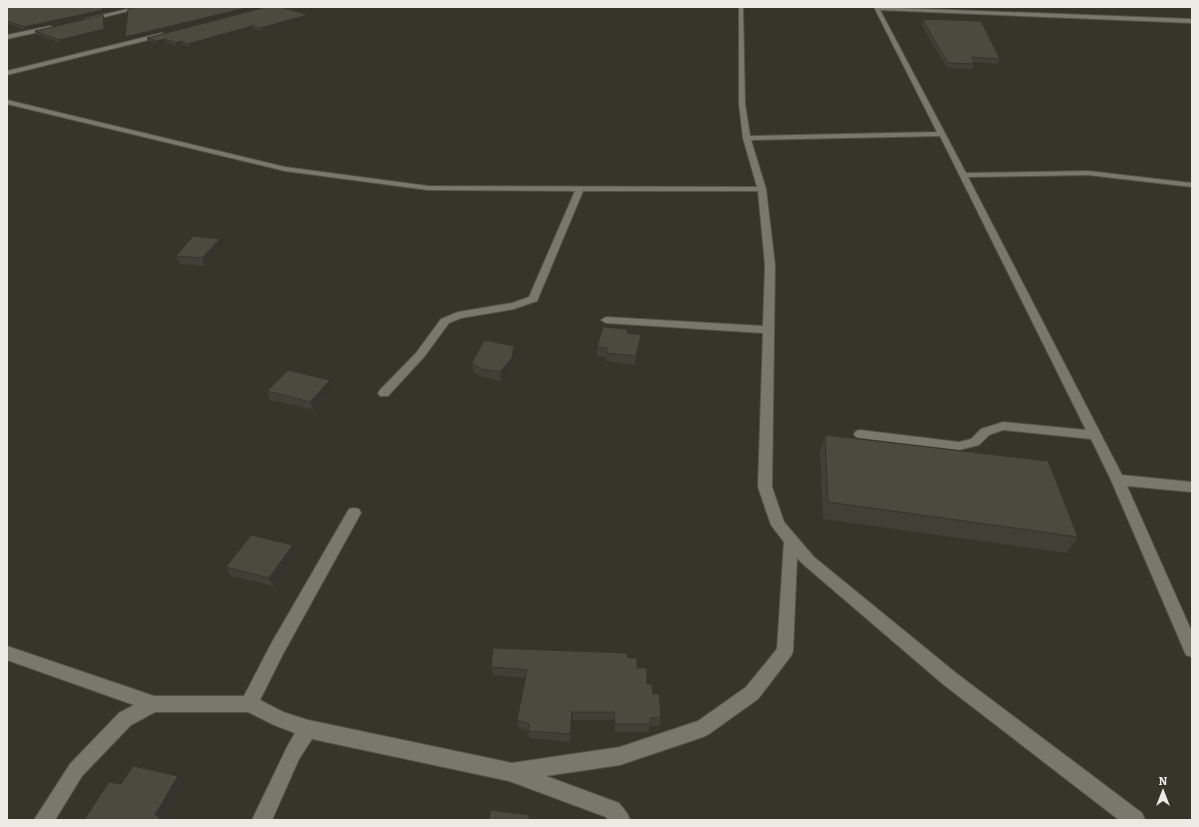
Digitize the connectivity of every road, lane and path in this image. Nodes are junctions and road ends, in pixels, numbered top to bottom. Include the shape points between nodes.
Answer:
1 (143, 7) edge
2 (741, 7) edge
3 (876, 7) edge
4 (78, 22) edge
5 (1192, 22) edge
6 (57, 26) edge
7 (166, 34) edge
8 (9, 36) edge
9 (7, 73) edge
10 (7, 102) edge
11 (942, 134) junction
12 (748, 138) junction
13 (963, 175) junction
14 (1192, 184) edge
15 (580, 188) junction
16 (762, 189) junction
17 (606, 320) dead end
18 (769, 330) junction
19 (384, 393) dead end
20 (860, 434) dead end
21 (1095, 435) junction
22 (1118, 480) junction
23 (1192, 487) edge
24 (354, 513) dead end
25 (791, 540) junction
26 (1192, 650) edge
27 (7, 653) edge
28 (154, 704) junction
29 (249, 704) junction
30 (308, 729) junction
31 (512, 772) junction
32 (44, 820) edge
33 (262, 820) edge
34 (620, 820) edge
35 (1135, 820) edge

1 - 4 street
2 - 12 street via 742,104
3 - 5 street
3 - 11 street
6 - 8 street
7 - 9 street
10 - 15 street via 292,170 428,188
11 - 12 street
11 - 13 street
12 - 16 street
13 - 14 street via 1088,173
13 - 21 street
15 - 16 street
15 - 19 street via 533,299 514,306 458,315 445,321 420,355
16 - 18 street via 770,265
17 - 18 street
18 - 25 street via 765,487 778,525
20 - 21 street via 959,446 975,442 985,432 1003,426
21 - 22 street
22 - 23 street
22 - 26 street
24 - 29 street
25 - 31 street via 785,651 752,693 703,728 620,756
25 - 35 street via 809,561 950,679
27 - 28 street
28 - 29 street
28 - 32 street via 125,719 76,770
29 - 30 street
30 - 31 street
30 - 33 street via 293,753
31 - 34 street via 612,810

